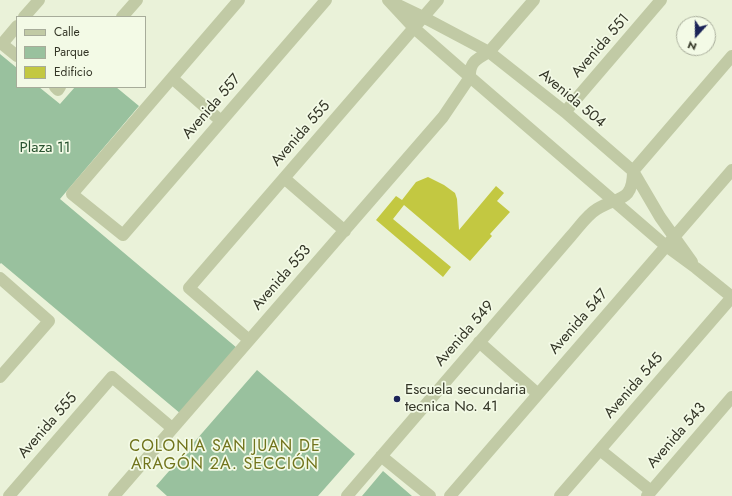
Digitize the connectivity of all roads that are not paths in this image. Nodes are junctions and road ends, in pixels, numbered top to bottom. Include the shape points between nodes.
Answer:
1 (39, 0) edge
2 (137, 0) edge
3 (239, 0) edge
4 (326, 0) edge
5 (438, 0) edge
6 (534, 0) edge
7 (661, 0) edge
8 (25, 16) edge
9 (123, 16) edge
10 (423, 17) junction
11 (16, 27) edge
12 (414, 28) junction
13 (489, 52) junction
14 (16, 55) edge
15 (732, 56) edge
16 (470, 77) junction
17 (172, 78) junction
18 (565, 112) junction
19 (222, 121) junction
20 (732, 170) edge
21 (632, 171) junction
22 (284, 178) junction
23 (615, 201) junction
24 (345, 231) junction
25 (675, 236) junction
26 (666, 246) junction
27 (696, 268) junction
28 (0, 278) edge
29 (732, 297) edge
30 (249, 340) junction
31 (479, 342) junction
32 (0, 377) edge
33 (538, 394) junction
34 (732, 397) edge
35 (172, 428) junction
36 (600, 450) junction
37 (381, 456) junction
38 (649, 494) edge
39 (9, 496) edge
40 (114, 496) edge
41 (347, 496) edge
42 (430, 496) edge
43 (450, 496) edge
44 (560, 496) edge

1 - 8 street
2 - 9 street
3 - 17 street
4 - 19 street, Avenida 557
5 - 10 street, Avenida 555
6 - 13 street
7 - 18 street, Avenida 551
10 - 12 street, Avenida 555
10 - 12 street, Avenida 504 via 388,0
10 - 13 street, Avenida 504
11 - 14 street via 2,44
12 - 16 street, Avenida 504
12 - 22 street, Avenida 555
13 - 16 street, Avenida 553 via 474,61
13 - 18 street, Avenida 504
15 - 21 street
16 - 23 street, Avenida 504
16 - 24 street, Avenida 553 via 444,117
17 - 19 street
17 - 19 street, Avenida 557 via 72,194 123,235
18 - 21 street, Avenida 504
20 - 25 street, Avenida 547
21 - 23 street, Avenida 549 via 633,182 629,192
21 - 25 street, Avenida 504 via 660,217
22 - 24 street
22 - 30 street, Avenida 555 via 189,288
23 - 26 street, Avenida 504
23 - 31 street, Avenida 549 via 592,213
24 - 30 street, Avenida 553
25 - 26 street, Avenida 547
25 - 27 street, Avenida 504
26 - 27 street, Avenida 504
26 - 33 street, Avenida 547
27 - 29 street, Avenida 504
28 - 32 street via 49,321
29 - 36 street, Avenida 545
30 - 35 street, Avenida 553
31 - 33 street
31 - 37 street, Avenida 549
33 - 43 street, Avenida 547
34 - 38 street, Avenida 543
35 - 39 street, Avenida 555 via 112,377
35 - 40 street, Avenida 553
36 - 38 street
36 - 44 street, Avenida 545
37 - 41 street, Avenida 549
37 - 42 street

